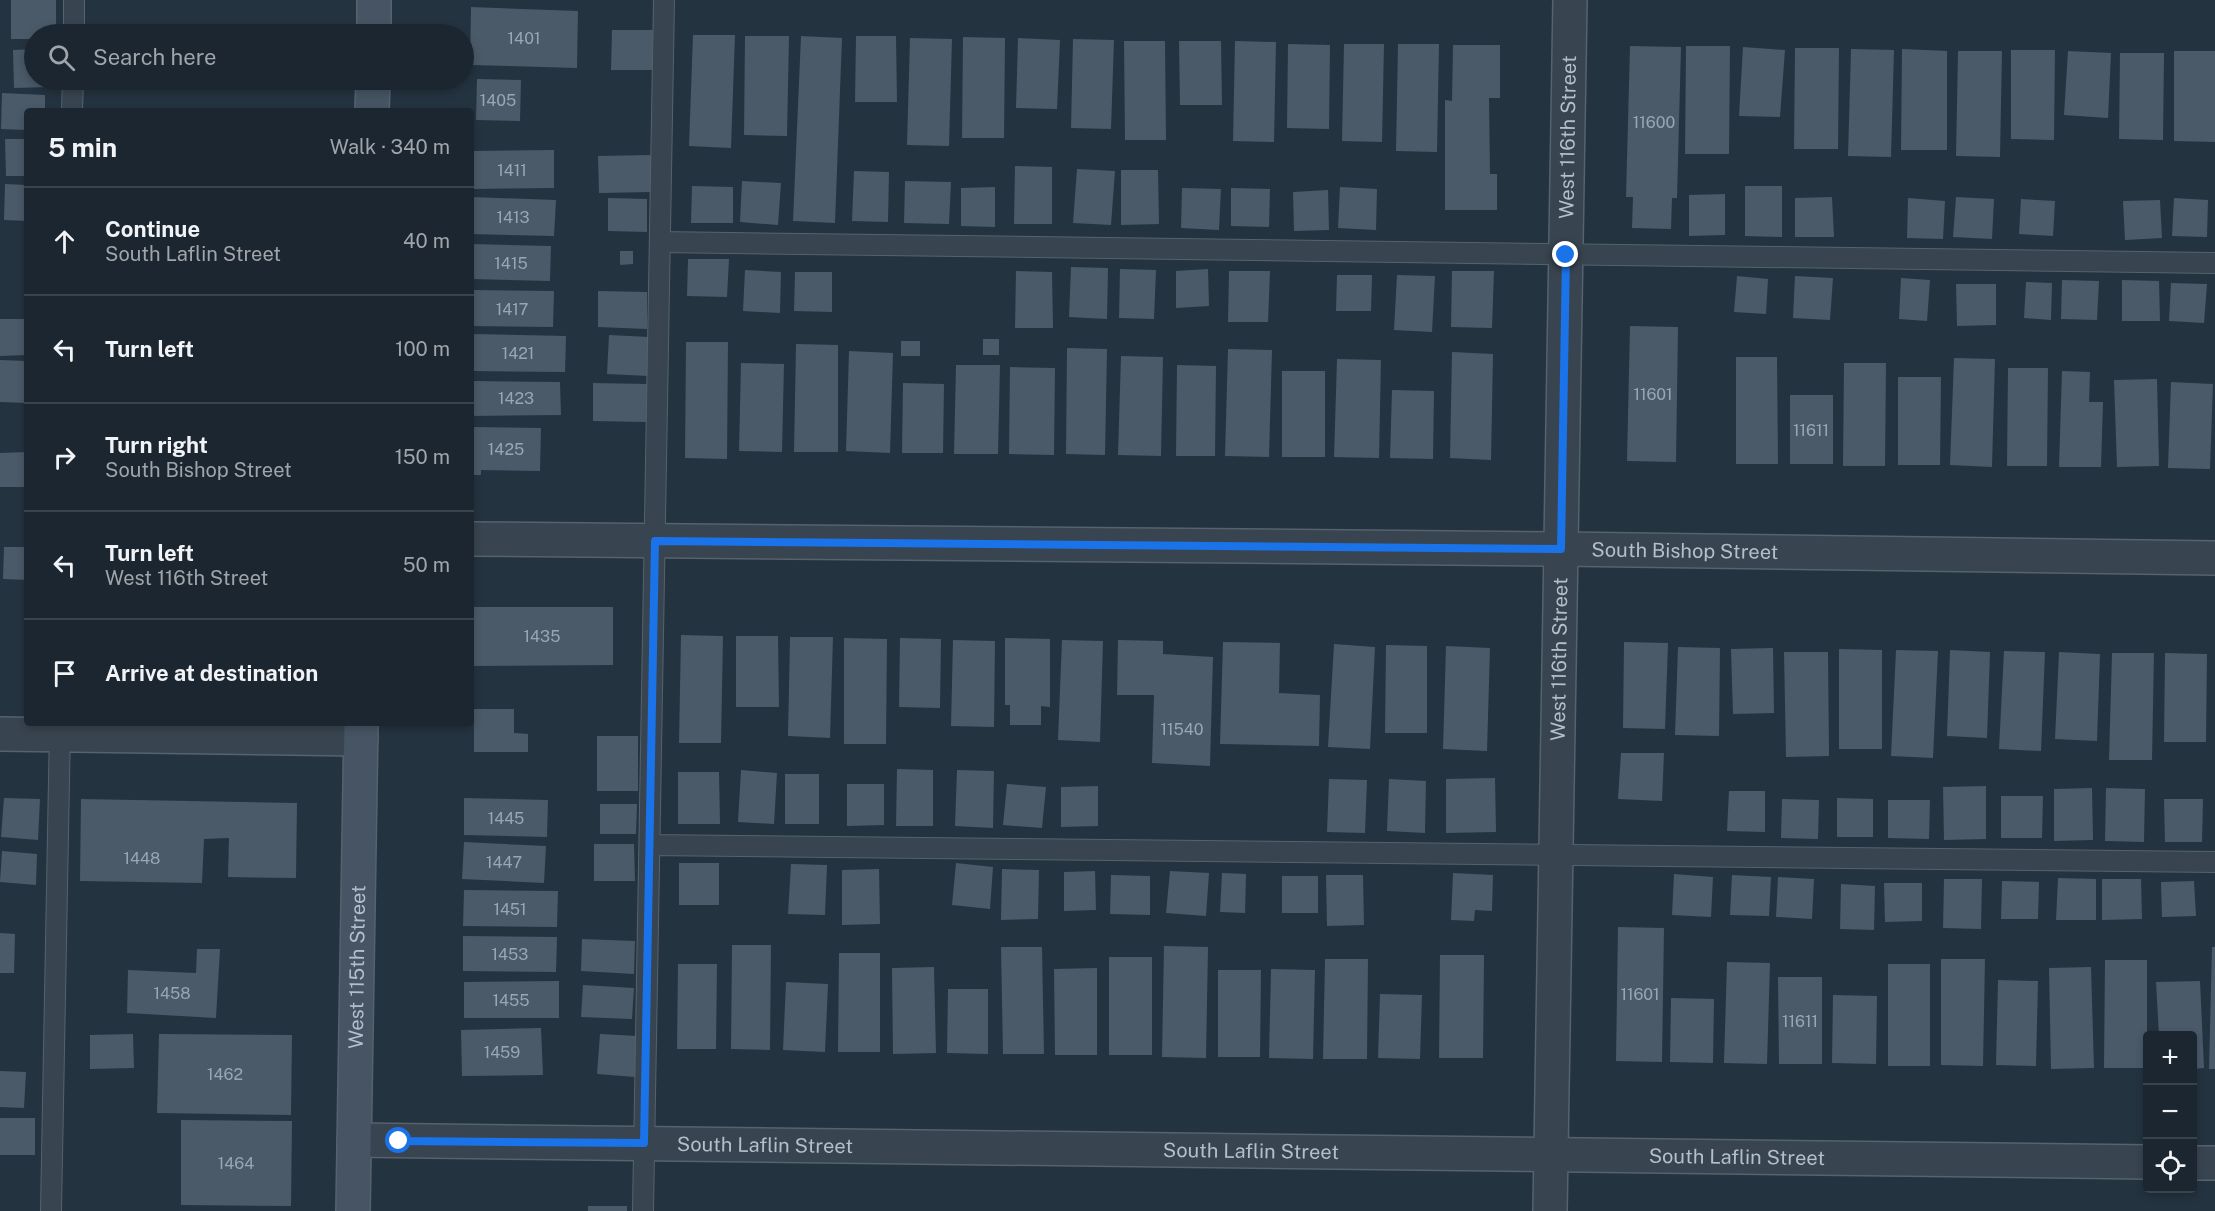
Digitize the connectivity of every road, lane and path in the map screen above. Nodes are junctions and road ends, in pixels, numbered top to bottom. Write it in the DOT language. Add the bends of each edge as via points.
graph roads {
  1 [pos="75,0"];
  2 [pos="374,0"];
  3 [pos="664,0"];
  4 [pos="1570,0"];
  5 [pos="74,24"];
  6 [pos="374,24"];
  7 [pos="73,90"];
  8 [pos="373,90"];
  9 [pos="72,108"];
  10 [pos="372,108"];
  11 [pos="660,242"];
  12 [pos="1566,255"];
  13 [pos="2215,263"];
  14 [pos="474,539"];
  15 [pos="655,541"];
  16 [pos="1561,549"];
  17 [pos="2215,558"];
  18 [pos="60,729"];
  19 [pos="361,731"];
  20 [pos="0,734"];
  21 [pos="650,845"];
  22 [pos="1556,855"];
  23 [pos="2215,862"];
  24 [pos="354,1140"];
  25 [pos="644,1143"];
  26 [pos="1551,1155"];
  27 [pos="2143,1162"];
  28 [pos="2197,1163"];
  29 [pos="2215,1163"];
  30 [pos="51,1211"];
  31 [pos="353,1211"];
  32 [pos="643,1211"];
  33 [pos="1550,1211"];
  1 -- 5 [label="lane"];
  2 -- 6 [label="street"];
  3 -- 11 [label="lane"];
  4 -- 12 [label="street, West 116th Street"];
  7 -- 9 [label="lane"];
  8 -- 10 [label="street"];
  11 -- 12 [label="lane"];
  11 -- 15 [label="lane"];
  12 -- 13 [label="lane"];
  12 -- 16 [label="street, West 116th Street"];
  14 -- 15 [label="street, South Bishop Street"];
  15 -- 16 [label="street, South Bishop Street"];
  15 -- 21 [label="lane"];
  16 -- 17 [label="street, South Bishop Street"];
  16 -- 22 [label="street, West 116th Street"];
  18 -- 19 [label="street"];
  18 -- 20 [label="street"];
  18 -- 30 [label="lane"];
  19 -- 24 [label="street, West 115th Street"];
  21 -- 22 [label="lane"];
  21 -- 25 [label="lane"];
  22 -- 23 [label="lane"];
  22 -- 26 [label="street, West 116th Street"];
  24 -- 25 [label="street, South Laflin Street"];
  24 -- 31 [label="street, West 115th Street"];
  25 -- 26 [label="street, South Laflin Street"];
  25 -- 32 [label="lane"];
  26 -- 27 [label="street, South Laflin Street"];
  26 -- 33 [label="street, West 116th Street"];
  28 -- 29 [label="street"];
}
